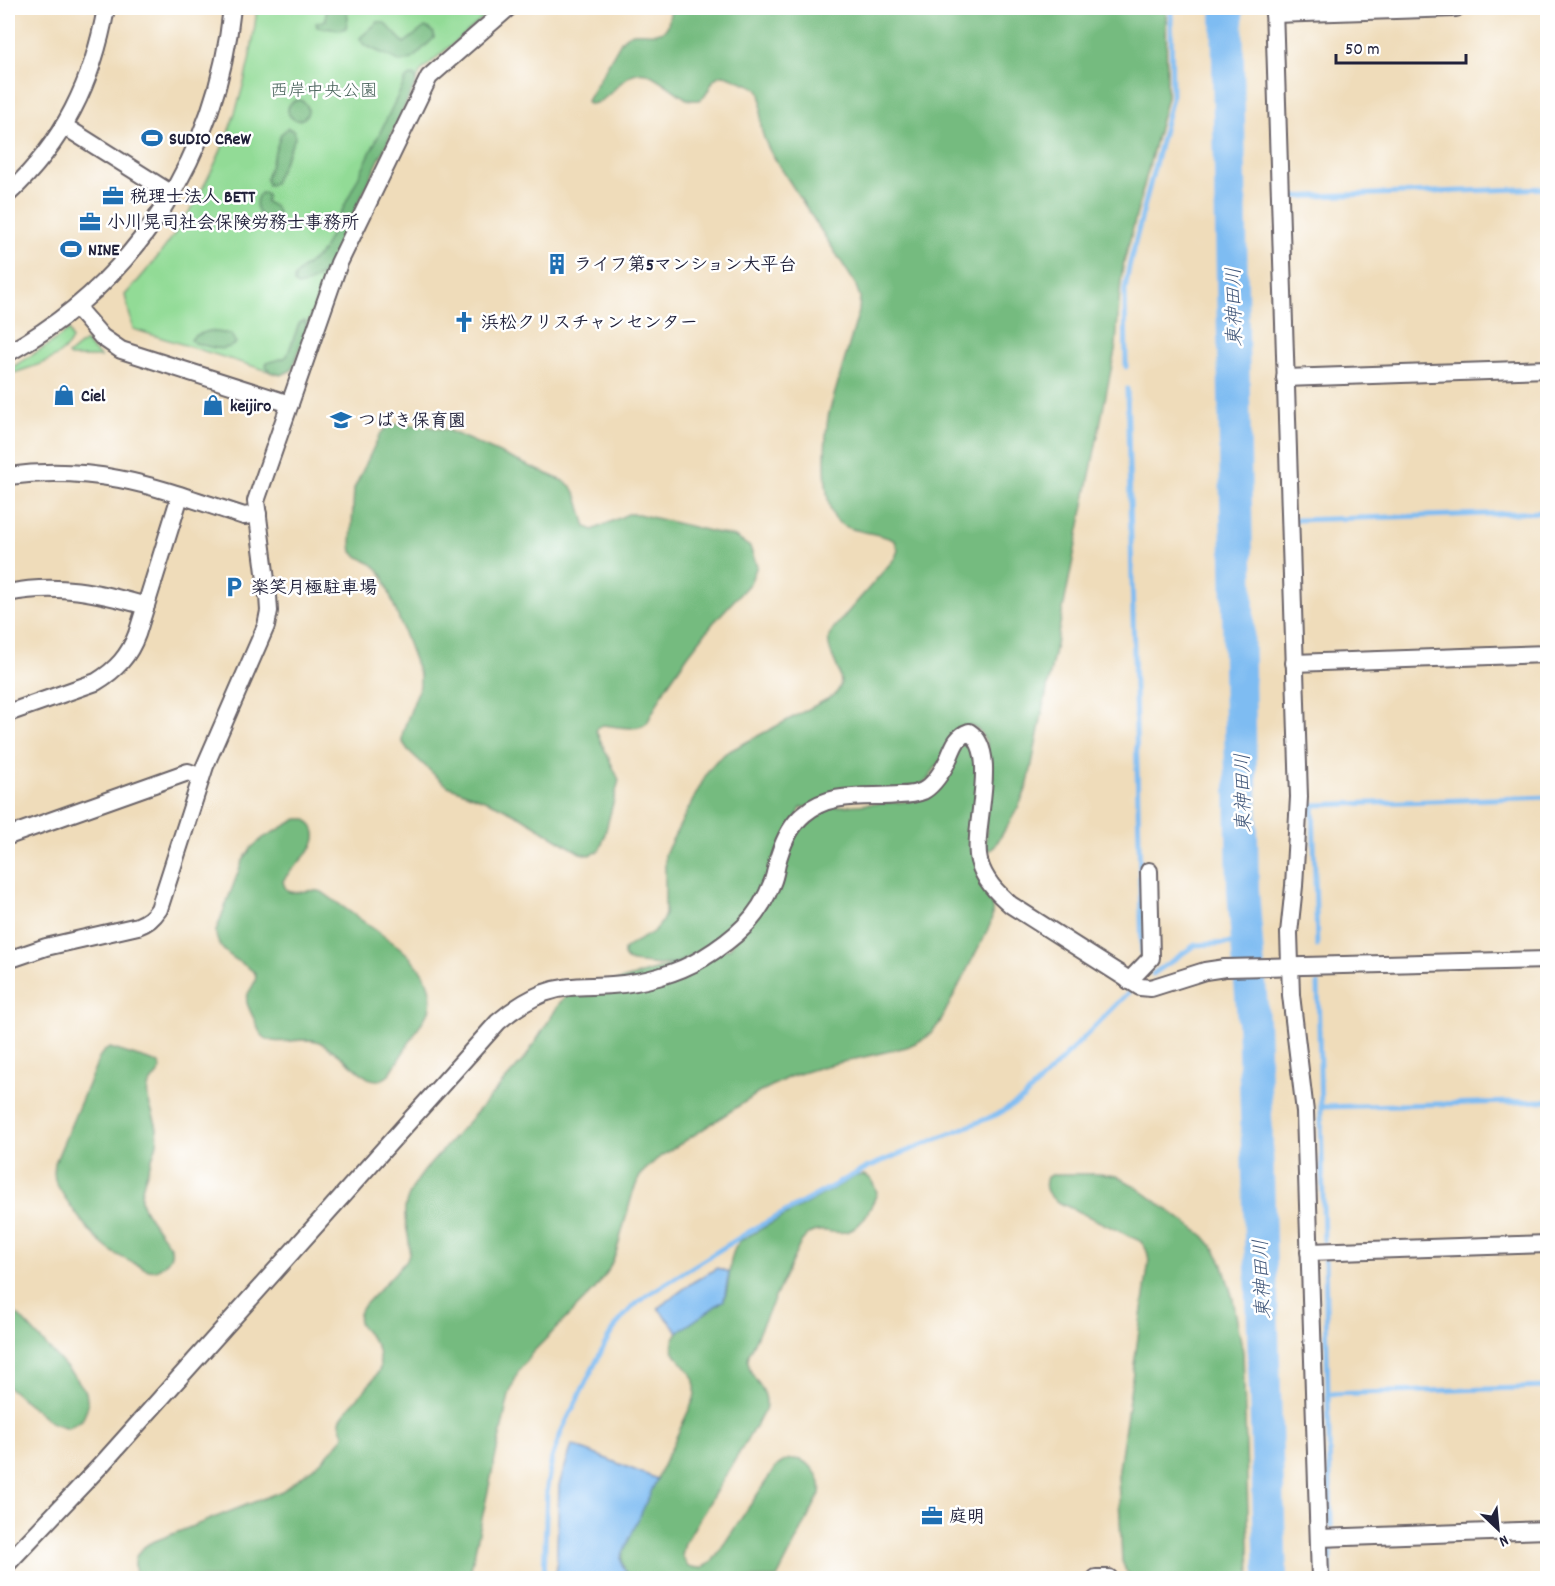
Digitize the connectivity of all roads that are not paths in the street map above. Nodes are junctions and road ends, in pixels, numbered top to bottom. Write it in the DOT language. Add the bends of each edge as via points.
graph roads {
  1 [pos="106,8"];
  2 [pos="232,8"];
  3 [pos="508,8"];
  4 [pos="1456,8"];
  5 [pos="1274,11"];
  6 [pos="64,126"];
  7 [pos="8,194"];
  8 [pos="172,194"];
  9 [pos="76,306"];
  10 [pos="8,353"];
  11 [pos="1548,369"];
  12 [pos="1285,378"];
  13 [pos="290,404"];
  14 [pos="8,476"];
  15 [pos="180,496"];
  16 [pos="258,514"];
  17 [pos="8,593"];
  18 [pos="146,606"];
  19 [pos="1548,654"];
  20 [pos="1294,663"];
  21 [pos="8,713"];
  22 [pos="201,777"];
  23 [pos="8,836"];
  24 [pos="1149,871"];
  25 [pos="8,960"];
  26 [pos="1548,960"];
  27 [pos="1284,966"];
  28 [pos="1129,981"];
  29 [pos="1548,1244"];
  30 [pos="1309,1252"];
  31 [pos="1548,1530"];
  32 [pos="1318,1538"];
  33 [pos="8,1563"];
  34 [pos="1096,1578"];
  35 [pos="1109,1578"];
  36 [pos="1320,1578"];
  1 -- 6 [label="street" via="87,80"];
  2 -- 8 [label="street" via="214,100 196,148"];
  3 -- 13 [label="street" via="429,77 339,263"];
  4 -- 5 [label="street"];
  5 -- 12 [label="street"];
  6 -- 7 [label="street" via="36,165"];
  6 -- 8 [label="street"];
  8 -- 9 [label="street" via="128,255"];
  9 -- 10 [label="street"];
  9 -- 13 [label="street" via="102,337 121,350"];
  11 -- 12 [label="street"];
  12 -- 20 [label="street"];
  13 -- 16 [label="street" via="256,501"];
  14 -- 15 [label="street" via="48,472 97,475"];
  15 -- 16 [label="street" via="244,516"];
  15 -- 18 [label="street"];
  16 -- 22 [label="street" via="268,596 266,626"];
  17 -- 18 [label="street" via="69,589"];
  18 -- 21 [label="street" via="133,646 107,675"];
  19 -- 20 [label="street"];
  20 -- 27 [label="street" via="1299,797"];
  22 -- 23 [label="street" via="188,772"];
  22 -- 25 [label="street" via="154,916 138,926"];
  24 -- 28 [label="street" via="1151,958"];
  26 -- 27 [label="street"];
  27 -- 28 [label="street" via="1205,971 1151,988"];
  27 -- 30 [label="street" via="1305,1112"];
  28 -- 33 [label="street" via="1011,905 986,879 977,844 984,765 981,747 969,732 962,734 946,765 922,791 828,800 805,813 788,832 764,903 726,943 682,968 643,981 581,985 545,993 498,1022 102,1464"];
  29 -- 30 [label="street"];
  30 -- 32 [label="street"];
  31 -- 32 [label="street"];
  32 -- 36 [label="street"];
  34 -- 35 [label="street"];
}
